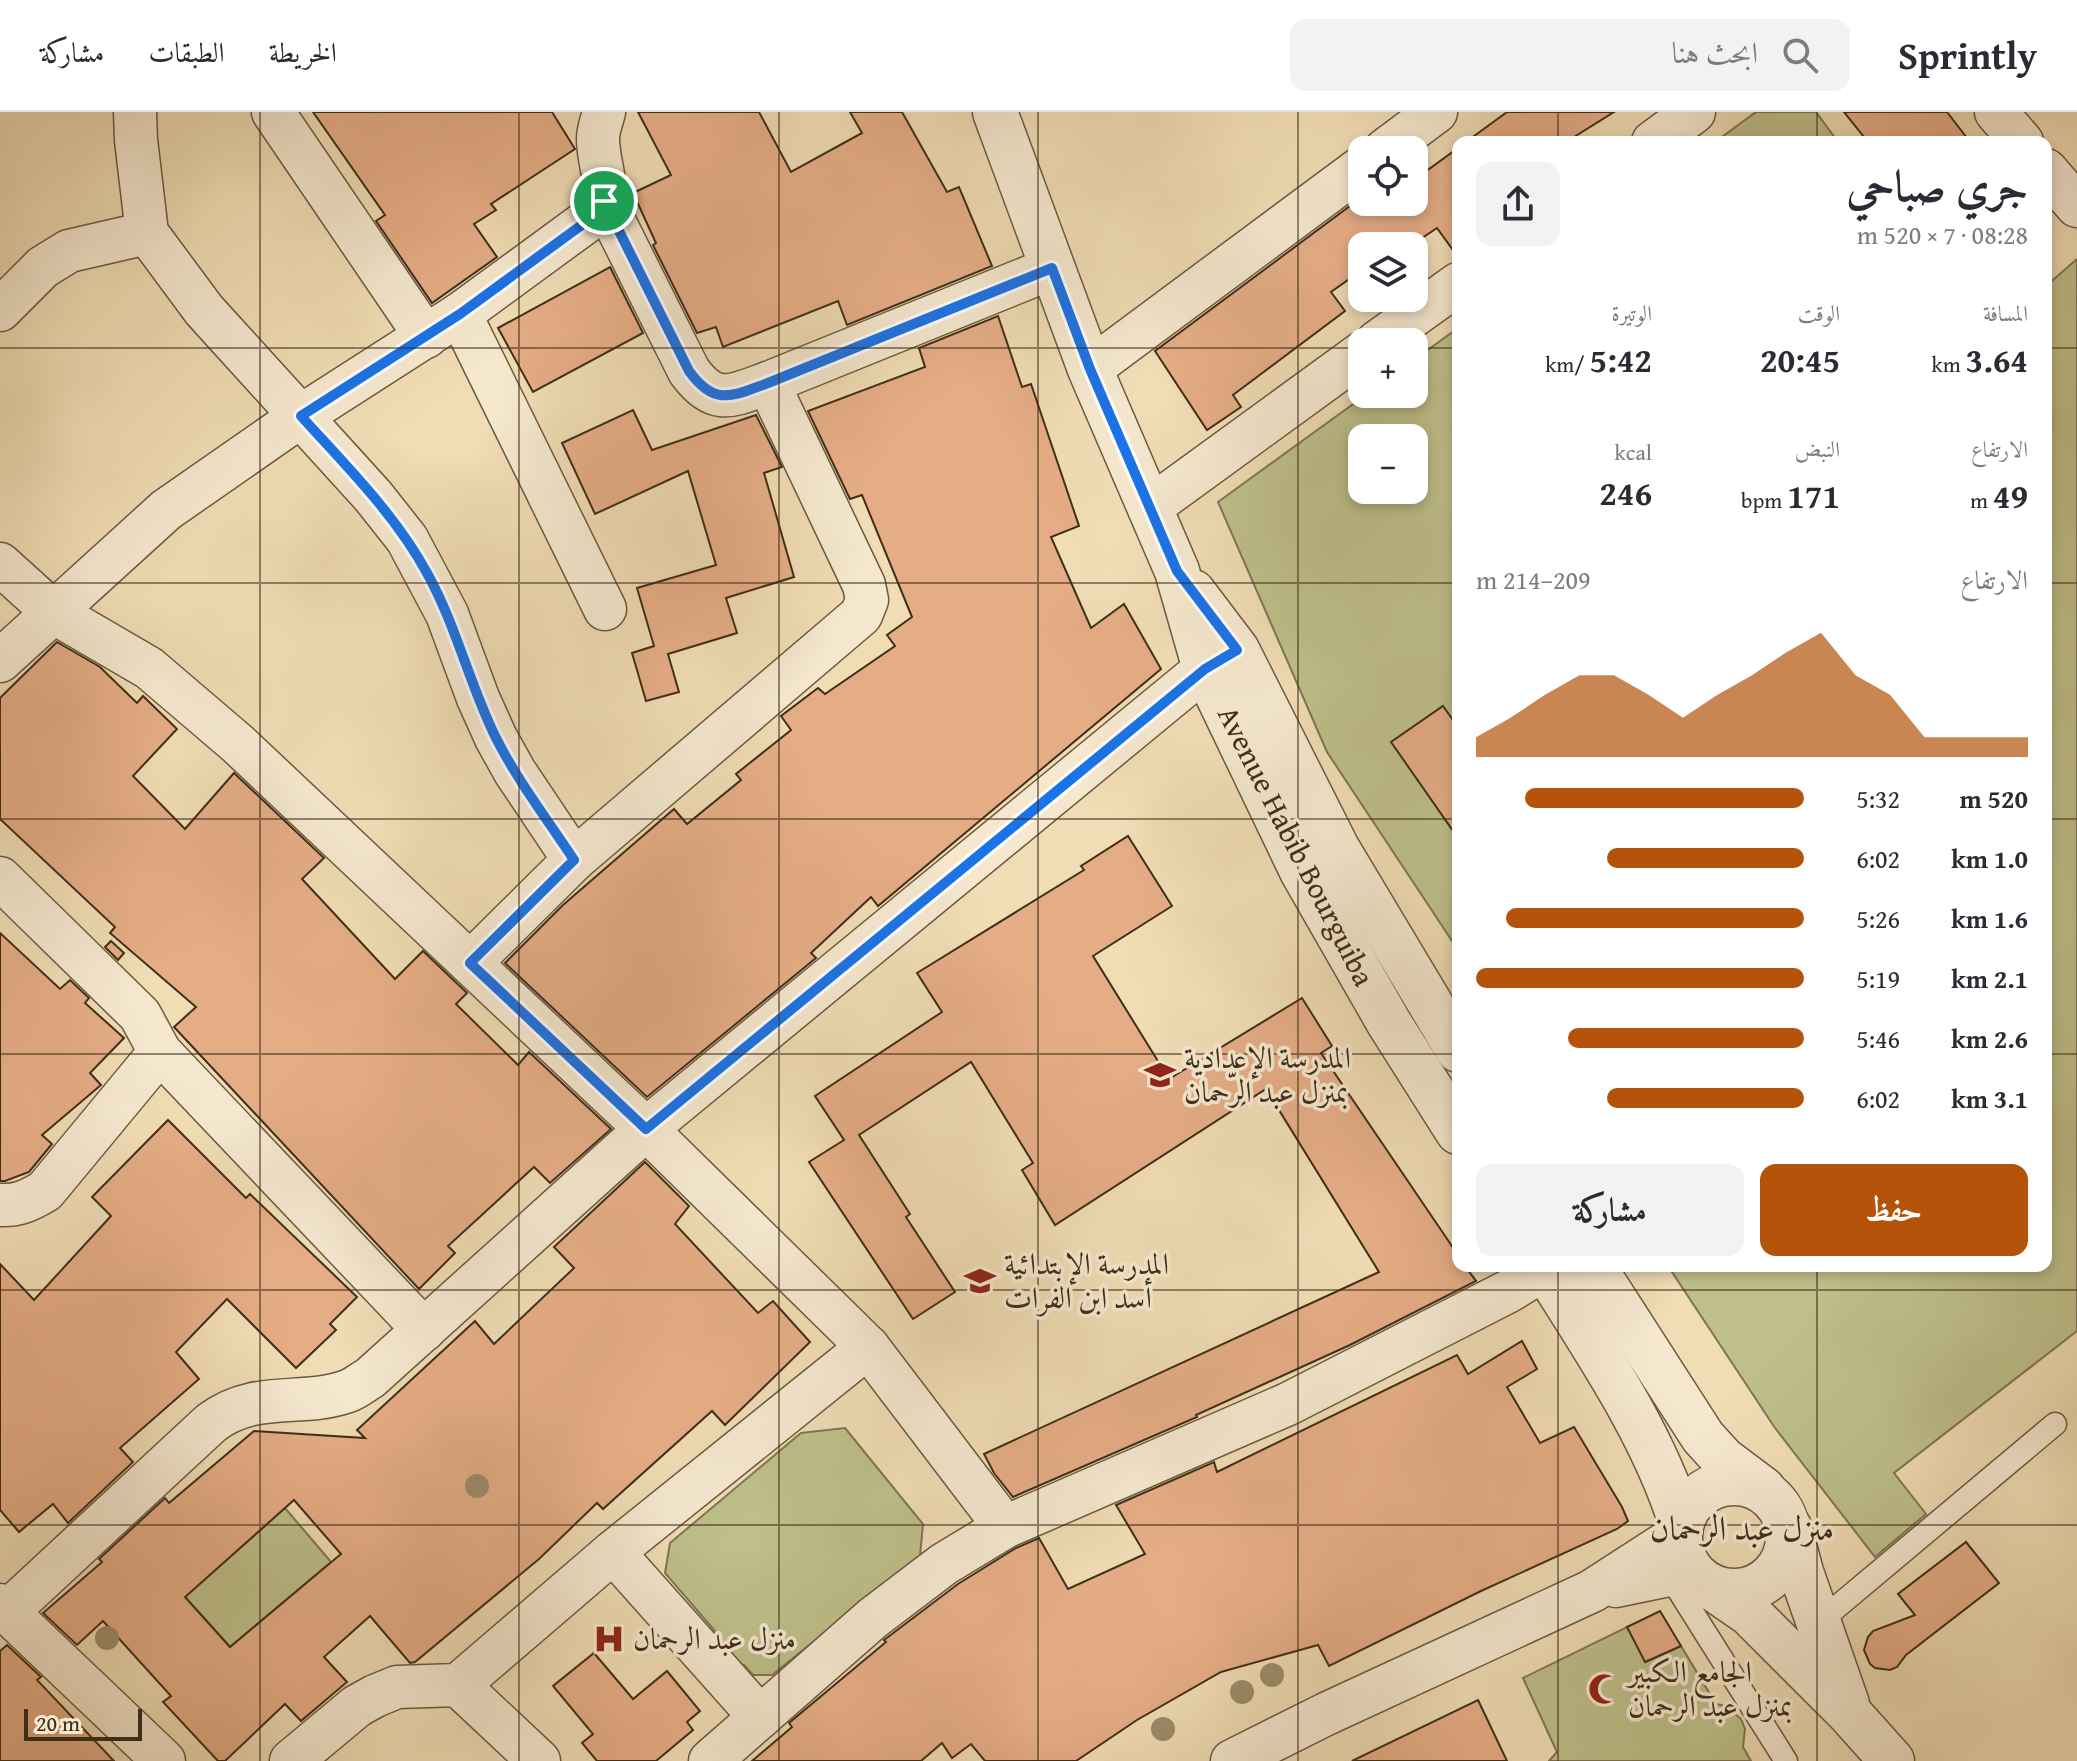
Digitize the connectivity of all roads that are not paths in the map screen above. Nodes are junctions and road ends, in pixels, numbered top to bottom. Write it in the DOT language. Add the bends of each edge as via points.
graph roads {
  1 [pos="135,112"];
  2 [pos="273,112"];
  3 [pos="604,112"];
  4 [pos="995,112"];
  5 [pos="1436,112"];
  6 [pos="1694,112"];
  7 [pos="1996,112"];
  8 [pos="1404,136"];
  9 [pos="1661,136"];
  10 [pos="2017,136"];
  11 [pos="1348,177"];
  12 [pos="2052,177"];
  13 [pos="604,201"];
  14 [pos="2077,206"];
  15 [pos="147,233"];
  16 [pos="1052,268"];
  17 [pos="1452,288"];
  18 [pos="0,310"];
  19 [pos="460,314"];
  20 [pos="1397,328"];
  21 [pos="426,337"];
  22 [pos="1348,363"];
  23 [pos="1090,369"];
  24 [pos="768,383"];
  25 [pos="301,416"];
  26 [pos="1149,508"];
  27 [pos="0,564"];
  28 [pos="605,609"];
  29 [pos="53,612"];
  30 [pos="1221,659"];
  31 [pos="0,661"];
  32 [pos="574,860"];
  33 [pos="0,878"];
  34 [pos="470,963"];
  35 [pos="1452,1040"];
  36 [pos="160,1052"];
  37 [pos="1452,1123"];
  38 [pos="646,1129"];
  39 [pos="0,1205"];
  40 [pos="1538,1272"];
  41 [pos="1548,1272"];
  42 [pos="1597,1272"];
  43 [pos="424,1330"];
  44 [pos="868,1347"];
  45 [pos="2055,1424"];
  46 [pos="1776,1507"];
  47 [pos="1005,1527"];
  48 [pos="613,1552"];
  49 [pos="1687,1559"];
  50 [pos="3,1609"];
  51 [pos="1819,1622"];
  52 [pos="458,1685"];
  53 [pos="1850,1714"];
  54 [pos="760,1717"];
  55 [pos="164,1761"];
  56 [pos="291,1761"];
  57 [pos="539,1761"];
  58 [pos="710,1761"];
  59 [pos="1232,1761"];
  60 [pos="1786,1761"];
  61 [pos="1892,1761"];
  1 -- 15 [label="street"];
  2 -- 21 [label="street"];
  3 -- 13 [label="street" via="598,137"];
  4 -- 16 [label="street, Avenue Habib Bourguiba"];
  5 -- 8 [label="street"];
  6 -- 9 [label="street"];
  7 -- 10 [label="street"];
  11 -- 23 [label="street"];
  12 -- 14 [label="street"];
  13 -- 19 [label="street" via="594,216"];
  13 -- 24 [label="street" via="701,387 731,396"];
  15 -- 18 [label="street" via="69,251 43,267"];
  15 -- 25 [label="street" via="204,310"];
  16 -- 23 [label="street, Avenue Habib Bourguiba"];
  16 -- 24 [label="street"];
  17 -- 20 [label="street"];
  19 -- 21 [label="street"];
  19 -- 28 [label="street"];
  21 -- 25 [label="street"];
  22 -- 26 [label="street"];
  23 -- 26 [label="street, Avenue Habib Bourguiba"];
  24 -- 32 [label="street" via="864,585 867,600 861,615"];
  25 -- 29 [label="street" via="166,510"];
  25 -- 32 [label="street" via="407,539 447,614 496,738"];
  26 -- 30 [label="street, Avenue Habib Bourguiba"];
  27 -- 29 [label="street"];
  29 -- 31 [label="street"];
  29 -- 34 [label="street" via="149,668 238,744"];
  30 -- 35 [label="street, Avenue Habib Bourguiba"];
  30 -- 37 [label="street, Avenue Habib Bourguiba" via="1302,871"];
  30 -- 38 [label="street"];
  32 -- 34 [label="street"];
  33 -- 36 [label="street" via="140,1015"];
  34 -- 38 [label="street"];
  36 -- 39 [label="street" via="45,1191 29,1201"];
  36 -- 43 [label="street"];
  38 -- 43 [label="street"];
  38 -- 44 [label="street"];
  40 -- 47 [label="street" via="1288,1404"];
  41 -- 49 [label="street" via="1669,1484"];
  42 -- 46 [label="street" via="1703,1437"];
  43 -- 50 [label="street" via="350,1391 229,1410"];
  44 -- 47 [label="street"];
  44 -- 48 [label="street"];
  45 -- 51 [label="lane"];
  46 -- 49 [label="street" via="1741,1483 1715,1485 1688,1507"];
  46 -- 49 [label="street" via="1789,1541 1775,1574 1760,1585 1725,1591"];
  46 -- 51 [label="street"];
  47 -- 54 [label="street" via="944,1564 873,1618"];
  48 -- 52 [label="street"];
  48 -- 54 [label="street"];
  49 -- 53 [label="street"];
  49 -- 59 [label="street" via="1592,1591"];
  49 -- 60 [label="lane"];
  50 -- 55 [label="street"];
  51 -- 53 [label="street"];
  52 -- 56 [label="street" via="397,1687 375,1696"];
  52 -- 57 [label="street"];
  53 -- 61 [label="street"];
  54 -- 58 [label="street"];
}
